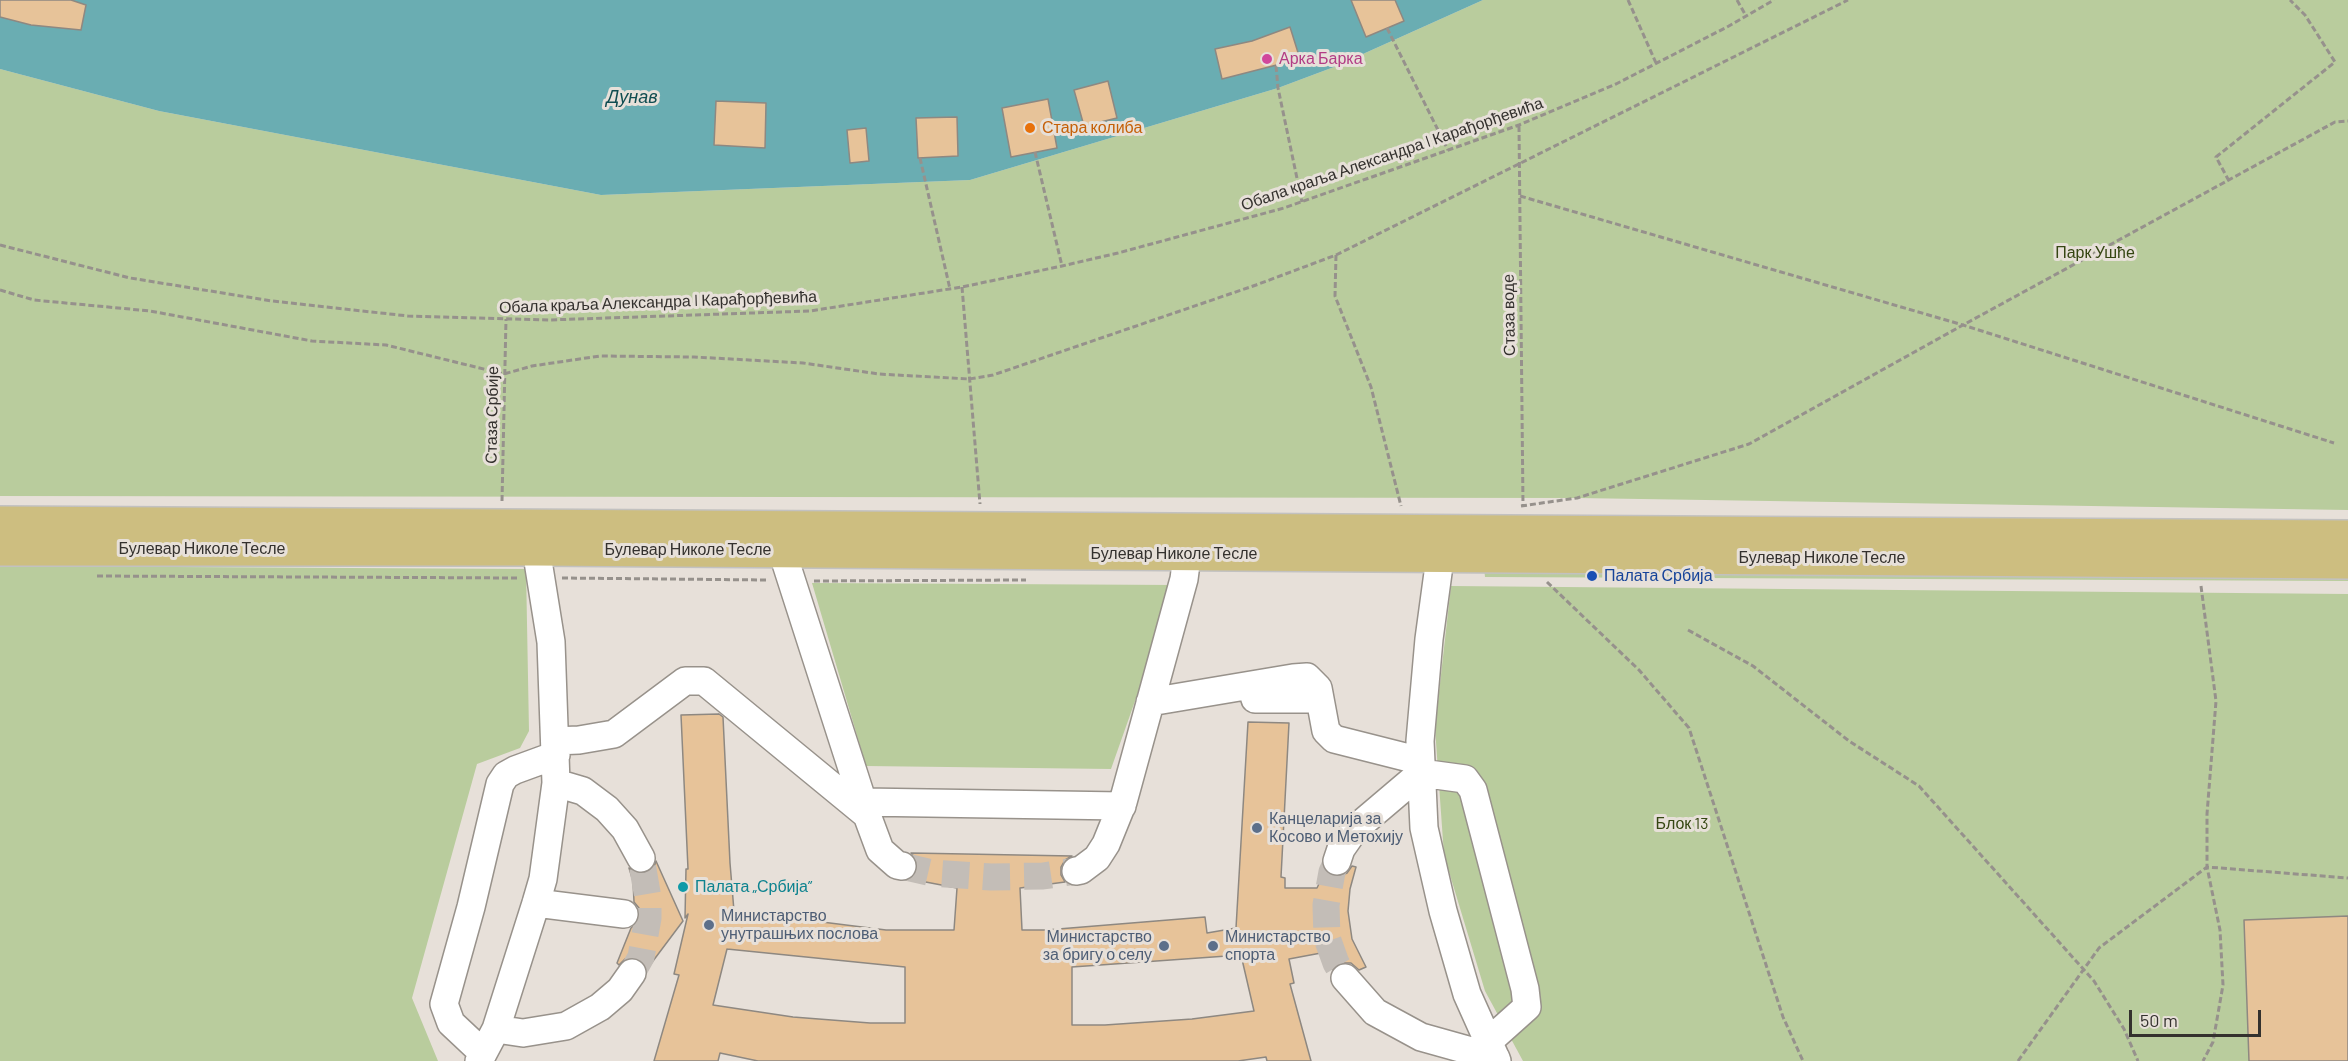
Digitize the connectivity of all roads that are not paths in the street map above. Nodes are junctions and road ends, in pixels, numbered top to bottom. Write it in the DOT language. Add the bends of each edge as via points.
graph roads {
  1 [pos="0,523"];
  2 [pos="231,537"];
  3 [pos="2348,537"];
  4 [pos="1189,542"];
  5 [pos="1442,543"];
  6 [pos="0,549"];
  7 [pos="536,551"];
  8 [pos="785,553"];
  9 [pos="2348,562"];
  10 [pos="1150,702"];
  11 [pos="556,748"];
  12 [pos="1421,767"];
  13 [pos="556,783"];
  14 [pos="1122,806"];
  15 [pos="865,808"];
  16 [pos="640,858"];
  17 [pos="1336,861"];
  18 [pos="902,866"];
  19 [pos="1076,871"];
  20 [pos="536,903"];
  21 [pos="624,914"];
  22 [pos="632,973"];
  23 [pos="1346,978"];
  24 [pos="496,1029"];
  25 [pos="1494,1053"];
  26 [pos="481,1057"];
  1 -- 2 [label="main road, Булевар Николе Тесле"];
  2 -- 6 [label="main road, Булевар Николе Тесле"];
  2 -- 7 [label="main road, Булевар Николе Тесле"];
  3 -- 5 [label="main road, Булевар Николе Тесле"];
  4 -- 5 [label="main road, Булевар Николе Тесле"];
  4 -- 8 [label="main road, Булевар Николе Тесле"];
  4 -- 10 [label="lane" via="1184,579"];
  5 -- 9 [label="main road, Булевар Николе Тесле"];
  5 -- 12 [label="lane" via="1429,639"];
  7 -- 8 [label="main road, Булевар Николе Тесле"];
  7 -- 11 [label="lane" via="551,642"];
  8 -- 15 [label="lane"];
  10 -- 12 [label="lane" via="1253,685 1255,699 1320,699 1326,731 1334,739"];
  10 -- 14 [label="lane"];
  11 -- 13 [label="lane"];
  11 -- 15 [label="lane" via="614,734 686,681 704,681"];
  11 -- 26 [label="lane" via="506,775 500,784 444,1004 451,1023"];
  12 -- 17 [label="lane" via="1355,829"];
  12 -- 25 [label="lane" via="1424,828 1443,911 1467,994"];
  12 -- 25 [label="lane" via="1465,779 1473,790 1525,989 1527,1007"];
  13 -- 16 [label="lane" via="583,791 607,809 625,829"];
  13 -- 20 [label="lane"];
  14 -- 15 [label="lane"];
  14 -- 19 [label="lane" via="1097,858"];
  15 -- 18 [label="lane" via="880,850"];
  20 -- 21 [label="lane"];
  20 -- 24 [label="lane"];
  22 -- 24 [label="lane" via="600,1007 566,1026 523,1033"];
  23 -- 25 [label="lane" via="1375,1012 1420,1037"];
  24 -- 26 [label="lane"];
}
